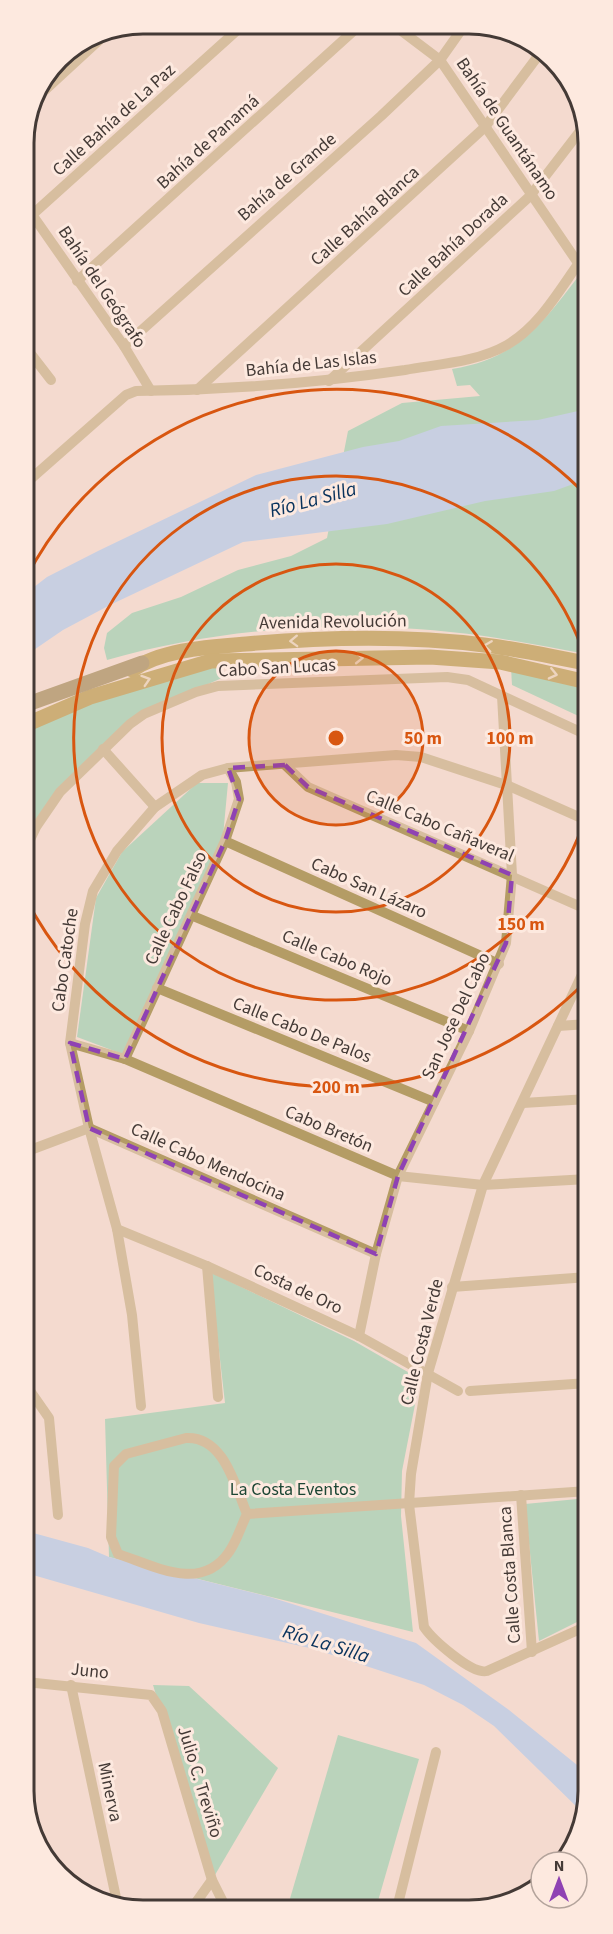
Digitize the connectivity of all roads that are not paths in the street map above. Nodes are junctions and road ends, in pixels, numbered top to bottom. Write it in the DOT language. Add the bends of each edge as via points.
graph roads {
  1 [pos="351,34"];
  2 [pos="406,34"];
  3 [pos="458,34"];
  4 [pos="232,35"];
  5 [pos="90,49"];
  6 [pos="537,58"];
  7 [pos="440,60"];
  8 [pos="54,82"];
  9 [pos="485,127"];
  10 [pos="578,134"];
  11 [pos="530,196"];
  12 [pos="35,212"];
  13 [pos="35,217"];
  14 [pos="578,263"];
  15 [pos="77,281"];
  16 [pos="124,346"];
  17 [pos="35,359"];
  18 [pos="51,380"];
  19 [pos="329,381"];
  20 [pos="197,390"];
  21 [pos="151,391"];
  22 [pos="35,475"];
  23 [pos="578,661"];
  24 [pos="142,663"];
  25 [pos="578,680"];
  26 [pos="502,696"];
  27 [pos="90,697"];
  28 [pos="35,701"];
  29 [pos="35,721"];
  30 [pos="578,730"];
  31 [pos="103,749"];
  32 [pos="285,765"];
  33 [pos="228,768"];
  34 [pos="509,786"];
  35 [pos="154,807"];
  36 [pos="578,817"];
  37 [pos="35,830"];
  38 [pos="225,841"];
  39 [pos="512,875"];
  40 [pos="578,905"];
  41 [pos="193,916"];
  42 [pos="499,964"];
  43 [pos="578,983"];
  44 [pos="157,988"];
  45 [pos="578,1024"];
  46 [pos="558,1026"];
  47 [pos="469,1031"];
  48 [pos="70,1043"];
  49 [pos="125,1059"];
  50 [pos="578,1099"];
  51 [pos="434,1102"];
  52 [pos="523,1103"];
  53 [pos="89,1128"];
  54 [pos="34,1149"];
  55 [pos="398,1176"];
  56 [pos="578,1180"];
  57 [pos="483,1185"];
  58 [pos="117,1229"];
  59 [pos="376,1254"];
  60 [pos="207,1266"];
  61 [pos="578,1278"];
  62 [pos="452,1287"];
  63 [pos="359,1336"];
  64 [pos="428,1373"];
  65 [pos="578,1384"];
  66 [pos="34,1397"];
  67 [pos="218,1397"];
  68 [pos="141,1406"];
  69 [pos="578,1492"];
  70 [pos="521,1495"];
  71 [pos="409,1504"];
  72 [pos="247,1514"];
  73 [pos="58,1515"];
  74 [pos="578,1630"];
  75 [pos="532,1652"];
  76 [pos="34,1683"];
  77 [pos="71,1685"];
  78 [pos="151,1695"];
  79 [pos="436,1752"];
  80 [pos="212,1880"];
  81 [pos="116,1896"];
  82 [pos="198,1900"];
  83 [pos="220,1900"];
  84 [pos="399,1900"];
  1 -- 15 [label="street, Bahía de Panamá"];
  2 -- 7 [label="street, Bahía de Guantánamo"];
  3 -- 7 [label="street, Bahía de Grande"];
  4 -- 12 [label="street, Calle Bahía de La Paz"];
  5 -- 8 [label="street"];
  6 -- 9 [label="street, Calle Bahía Blanca"];
  7 -- 9 [label="street, Bahía de Guantánamo"];
  7 -- 16 [label="street, Bahía de Grande"];
  9 -- 11 [label="street, Bahía de Guantánamo"];
  9 -- 20 [label="street, Calle Bahía Blanca"];
  10 -- 11 [label="street, Calle Bahía Dorada"];
  11 -- 14 [label="street, Bahía de Guantánamo"];
  11 -- 19 [label="street, Calle Bahía Dorada"];
  13 -- 15 [label="street, Bahía del Geógrafo"];
  14 -- 19 [label="street, Bahía de Las Islas" via="533,326 507,345 479,357"];
  15 -- 16 [label="street, Bahía del Geógrafo"];
  16 -- 21 [label="street, Bahía del Geógrafo"];
  17 -- 18 [label="street"];
  19 -- 20 [label="street, Bahía de Las Islas"];
  20 -- 21 [label="street, Bahía de Las Islas"];
  21 -- 22 [label="street, Bahía de Las Islas" via="126,395"];
  23 -- 24 [label="main road, Avenida Revolución, one-way" via="483,645 422,639 354,639 207,647"];
  24 -- 27 [label="main road, Avenida Revolución"];
  24 -- 28 [label="main road"];
  27 -- 25 [label="main road, Avenida Revolución, one-way" via="211,661 256,659 430,657 501,662"];
  26 -- 30 [label="street, Cabo San Lucas"];
  26 -- 31 [label="street, Cabo San Lucas" via="468,680 447,677 218,686 144,714"];
  26 -- 34 [label="street, San Jose Del Cabo"];
  27 -- 29 [label="main road, Avenida Revolución"];
  31 -- 35 [label="street"];
  31 -- 37 [label="street, Cabo San Lucas" via="60,792"];
  32 -- 33 [label="street, Cabo Catoche"];
  32 -- 34 [label="street, Cabo Catoche" via="396,755 422,757"];
  32 -- 39 [label="street, Calle Cabo Cañaveral" via="308,787"];
  33 -- 35 [label="street, Cabo Catoche" via="202,775"];
  33 -- 38 [label="street, Calle Cabo Falso" via="239,799"];
  34 -- 36 [label="street, Cabo Catoche"];
  34 -- 39 [label="street, San Jose Del Cabo"];
  35 -- 48 [label="street, Cabo Catoche" via="117,851 93,891"];
  38 -- 41 [label="street, Calle Cabo Falso"];
  38 -- 42 [label="street, Cabo San Lázaro"];
  39 -- 40 [label="street, Calle Cabo Cañaveral"];
  39 -- 42 [label="street, San Jose Del Cabo" via="506,943"];
  41 -- 44 [label="street, Calle Cabo Falso"];
  41 -- 47 [label="street, Calle Cabo Rojo"];
  42 -- 47 [label="street, San Jose Del Cabo"];
  43 -- 46 [label="street, Calle Costa Verde"];
  44 -- 49 [label="street, Calle Cabo Falso"];
  44 -- 51 [label="street, Calle Cabo De Palos"];
  45 -- 46 [label="street"];
  46 -- 52 [label="street, Calle Costa Verde"];
  47 -- 51 [label="street, San Jose Del Cabo"];
  48 -- 49 [label="street, Cabo Bretón"];
  48 -- 53 [label="street, Cabo Catoche"];
  49 -- 55 [label="street, Cabo Bretón"];
  50 -- 52 [label="street"];
  51 -- 55 [label="street, San Jose Del Cabo"];
  52 -- 57 [label="street, Calle Costa Verde"];
  53 -- 54 [label="street"];
  53 -- 58 [label="street, Cabo Catoche"];
  53 -- 59 [label="street, Calle Cabo Mendocina"];
  55 -- 57 [label="street, Cabo Bretón"];
  55 -- 59 [label="street, San Jose Del Cabo"];
  56 -- 57 [label="street, Cabo Bretón"];
  57 -- 62 [label="street, Calle Costa Verde"];
  58 -- 60 [label="street, Costa de Oro"];
  58 -- 68 [label="street, Cabo Catoche" via="132,1315"];
  59 -- 63 [label="street, San Jose Del Cabo"];
  60 -- 63 [label="street, Costa de Oro"];
  60 -- 67 [label="street"];
  61 -- 62 [label="street"];
  62 -- 64 [label="street, Calle Costa Verde"];
  63 -- 64 [label="street, Costa de Oro"];
  64 -- 65 [label="street, Costa de Oro" via="464,1391"];
  64 -- 71 [label="street, Calle Costa Verde"];
  66 -- 73 [label="street" via="49,1418"];
  69 -- 70 [label="street"];
  70 -- 71 [label="street"];
  70 -- 75 [label="street, Calle Costa Blanca"];
  71 -- 72 [label="street"];
  71 -- 75 [label="street, Calle Costa Verde" via="428,1634 481,1673"];
  72 -- 72 [label="street" via="218,1451 200,1438 186,1438 126,1455 112,1472 111,1537 115,1550 187,1576 208,1571 221,1561"];
  74 -- 75 [label="street"];
  76 -- 77 [label="street, Juno"];
  77 -- 78 [label="street, Juno"];
  77 -- 81 [label="street, Minerva"];
  78 -- 80 [label="street, Julio C. Treviño" via="162,1711"];
  79 -- 84 [label="street"];
  80 -- 82 [label="street"];
  80 -- 83 [label="street, Julio C. Treviño"];
}
